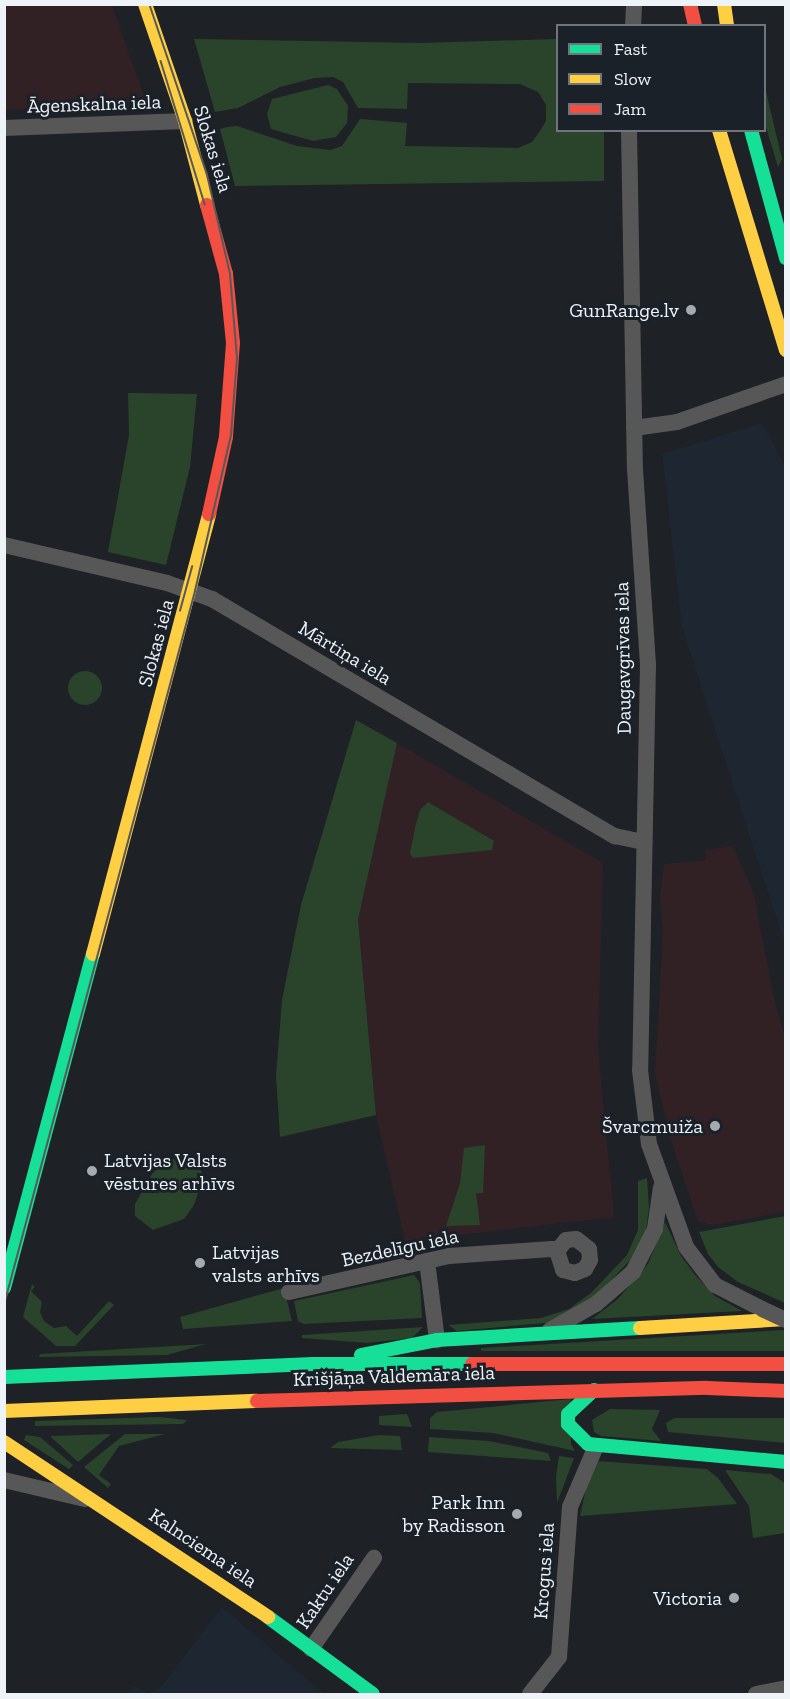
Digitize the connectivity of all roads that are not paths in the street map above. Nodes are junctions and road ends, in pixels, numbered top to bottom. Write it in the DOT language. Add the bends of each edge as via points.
graph roads {
  1 [pos="145,4"];
  2 [pos="724,4"];
  3 [pos="689,6"];
  4 [pos="694,24"];
  5 [pos="727,24"];
  6 [pos="185,121"];
  7 [pos="4,129"];
  8 [pos="629,132"];
  9 [pos="720,132"];
  10 [pos="752,132"];
  11 [pos="786,258"];
  12 [pos="786,350"];
  13 [pos="786,384"];
  14 [pos="634,428"];
  15 [pos="4,546"];
  16 [pos="190,589"];
  17 [pos="644,842"];
  18 [pos="661,1183"];
  19 [pos="556,1251"];
  20 [pos="427,1261"];
  21 [pos="4,1288"];
  22 [pos="289,1293"];
  23 [pos="786,1319"];
  24 [pos="545,1333"];
  25 [pos="437,1340"];
  26 [pos="313,1364"];
  27 [pos="786,1364"];
  28 [pos="4,1377"];
  29 [pos="594,1390"];
  30 [pos="786,1391"];
  31 [pos="4,1411"];
  32 [pos="4,1442"];
  33 [pos="596,1446"];
  34 [pos="786,1462"];
  35 [pos="4,1480"];
  36 [pos="92,1500"];
  37 [pos="374,1558"];
  38 [pos="311,1649"];
  39 [pos="786,1688"];
  40 [pos="373,1695"];
  41 [pos="530,1695"];
  42 [pos="756,1695"];
  1 -- 6 [label="main road, Slokas iela"];
  2 -- 5 [label="main road"];
  3 -- 4 [label="main road"];
  6 -- 7 [label="street, Āgenskalna iela"];
  6 -- 16 [label="main road, Slokas iela" via="217,231 233,343 223,460"];
  8 -- 14 [label="street, Daugavgrīvas iela"];
  9 -- 12 [label="main road"];
  10 -- 11 [label="main road"];
  13 -- 14 [label="street" via="677,422"];
  14 -- 17 [label="street, Daugavgrīvas iela" via="648,664"];
  15 -- 16 [label="street, Mārtiņa iela"];
  16 -- 17 [label="street, Mārtiņa iela" via="615,836"];
  16 -- 21 [label="main road, Slokas iela"];
  17 -- 18 [label="street, Daugavgrīvas iela" via="640,1070 649,1144"];
  18 -- 23 [label="street, Daugavgrīvas iela, bridge" via="699,1268 715,1285"];
  18 -- 24 [label="street, Daugavgrīvas iela" via="655,1229 633,1272 596,1304"];
  19 -- 20 [label="street, Bezdelīgu iela" via="448,1256"];
  20 -- 22 [label="street, Bezdelīgu iela"];
  20 -- 25 [label="street"];
  23 -- 24 [label="main road"];
  24 -- 25 [label="main road"];
  25 -- 26 [label="main road"];
  26 -- 27 [label="main road, Krišjāņa Valdemāra iela"];
  26 -- 28 [label="main road, Krišjāņa Valdemāra iela"];
  29 -- 30 [label="main road, Krišjāņa Valdemāra iela"];
  29 -- 31 [label="main road, Krišjāņa Valdemāra iela"];
  29 -- 33 [label="main road" via="568,1414 568,1424 577,1435"];
  32 -- 36 [label="main road, Kalnciema iela"];
  33 -- 34 [label="main road"];
  33 -- 41 [label="street, Krogus iela" via="570,1507 559,1657"];
  35 -- 36 [label="street"];
  36 -- 38 [label="main road, Kalnciema iela" via="164,1544"];
  37 -- 38 [label="street, Kaktu iela"];
  38 -- 40 [label="main road, Kalnciema iela"];
  39 -- 42 [label="street"];
}
